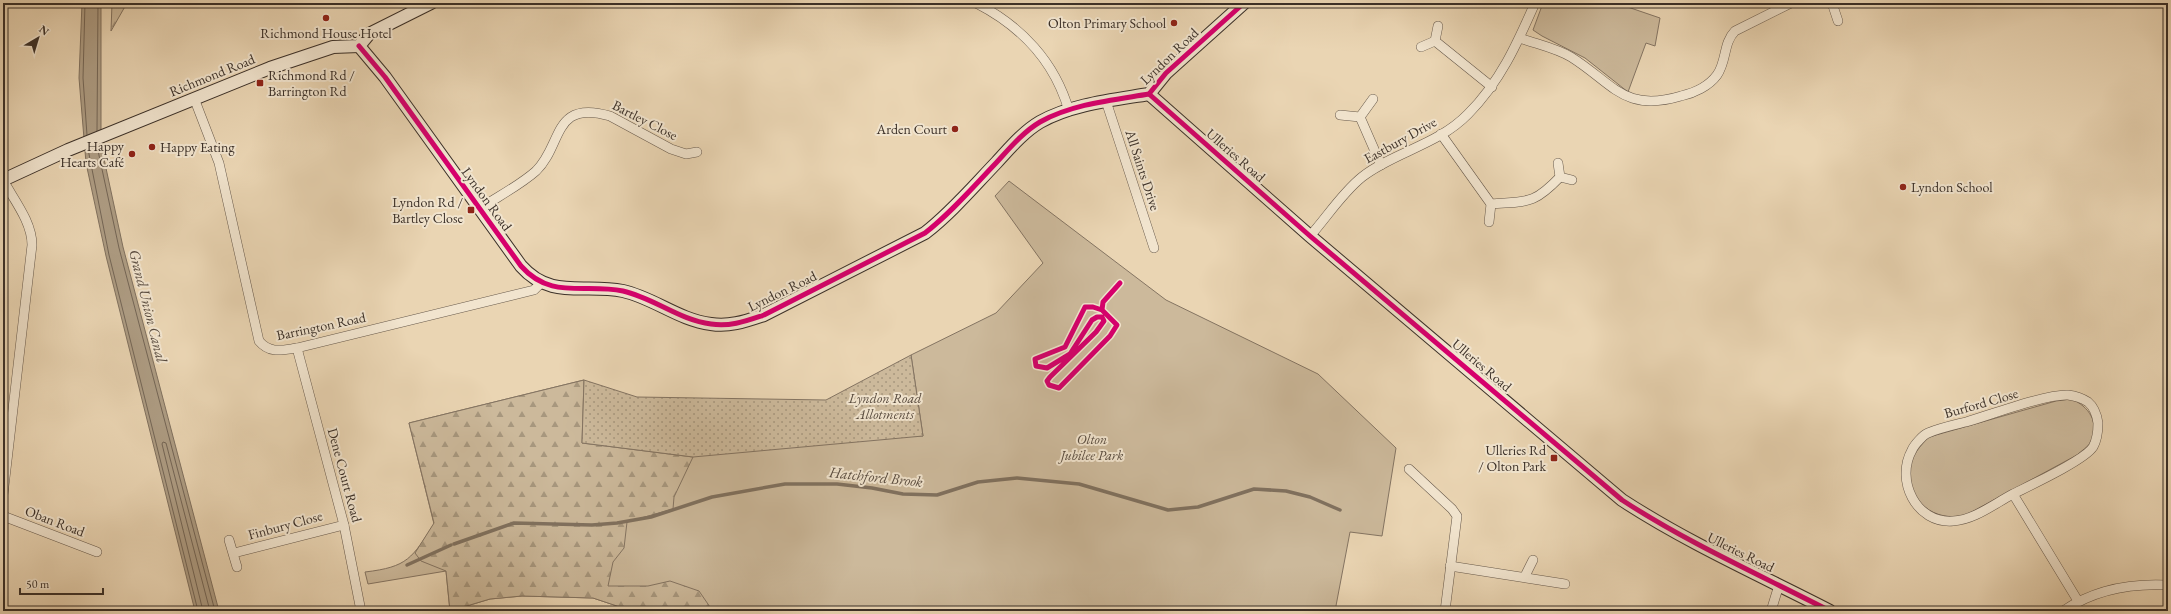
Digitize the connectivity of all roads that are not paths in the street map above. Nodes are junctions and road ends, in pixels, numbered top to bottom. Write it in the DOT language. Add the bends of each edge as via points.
graph roads {
  1 [pos="431,3"];
  2 [pos="976,3"];
  3 [pos="1244,3"];
  4 [pos="1535,3"];
  5 [pos="1791,3"];
  6 [pos="1832,3"];
  7 [pos="1838,21"];
  8 [pos="1438,26"];
  9 [pos="1520,38"];
  10 [pos="1435,41"];
  11 [pos="359,46"];
  12 [pos="1421,47"];
  13 [pos="1492,87"];
  14 [pos="1149,94"];
  15 [pos="194,98"];
  16 [pos="1373,99"];
  17 [pos="1106,101"];
  18 [pos="1069,111"];
  19 [pos="1340,115"];
  20 [pos="1360,117"];
  21 [pos="1441,134"];
  22 [pos="697,152"];
  23 [pos="1558,163"];
  24 [pos="1381,165"];
  25 [pos="1560,177"];
  26 [pos="3,180"];
  27 [pos="1572,180"];
  28 [pos="1491,204"];
  29 [pos="479,209"];
  30 [pos="1489,222"];
  31 [pos="1310,236"];
  32 [pos="1154,248"];
  33 [pos="541,283"];
  34 [pos="297,348"];
  35 [pos="1409,469"];
  36 [pos="2013,494"];
  37 [pos="3,495"];
  38 [pos="3,516"];
  39 [pos="344,525"];
  40 [pos="229,540"];
  41 [pos="97,552"];
  42 [pos="234,553"];
  43 [pos="1533,560"];
  44 [pos="1450,566"];
  45 [pos="237,567"];
  46 [pos="1525,576"];
  47 [pos="1566,584"];
  48 [pos="1779,585"];
  49 [pos="2168,585"];
  50 [pos="2078,602"];
  51 [pos="361,611"];
  52 [pos="1445,611"];
  53 [pos="1771,611"];
  54 [pos="1830,611"];
  55 [pos="2063,611"];
  1 -- 11 [label="street" via="370,34"];
  2 -- 18 [label="street" via="997,14 1032,43 1059,85"];
  3 -- 14 [label="street, Lyndon Road" via="1166,73"];
  4 -- 9 [label="street, Eastbury Drive"];
  5 -- 9 [label="street" via="1735,31 1728,38 1717,75 1701,88 1654,103 1624,96 1570,57"];
  6 -- 7 [label="street"];
  8 -- 10 [label="street"];
  9 -- 13 [label="street, Eastbury Drive"];
  10 -- 12 [label="street"];
  10 -- 13 [label="street"];
  11 -- 15 [label="street, Richmond Road" via="333,47"];
  11 -- 29 [label="street, Lyndon Road" via="385,77"];
  13 -- 21 [label="street, Eastbury Drive" via="1467,115"];
  14 -- 17 [label="street, Lyndon Road"];
  14 -- 31 [label="street, Ulleries Road"];
  15 -- 26 [label="street, Richmond Road"];
  15 -- 34 [label="street, Barrington Road" via="219,163 259,341 277,351"];
  16 -- 20 [label="street"];
  17 -- 18 [label="street, Lyndon Road"];
  17 -- 32 [label="street, All Saints Drive"];
  18 -- 33 [label="street, Lyndon Road" via="1040,123 1013,144 944,219 925,234 758,317 737,324 694,321 623,291 553,287"];
  19 -- 20 [label="street"];
  20 -- 24 [label="street"];
  21 -- 24 [label="street, Eastbury Drive"];
  21 -- 28 [label="street"];
  22 -- 29 [label="street, Bartley Close" via="686,154 671,149 601,113 581,114 563,124 546,159 535,171"];
  23 -- 25 [label="street"];
  24 -- 31 [label="street, Eastbury Drive" via="1362,177 1346,192"];
  25 -- 27 [label="street"];
  25 -- 28 [label="street" via="1545,192 1532,200"];
  26 -- 37 [label="street" via="32,235"];
  28 -- 30 [label="street"];
  29 -- 33 [label="street, Lyndon Road" via="530,277"];
  31 -- 48 [label="street, Ulleries Road" via="1622,500 1663,526"];
  33 -- 34 [label="street, Barrington Road" via="534,290"];
  34 -- 39 [label="street, Dene Court Road"];
  35 -- 44 [label="street" via="1457,516"];
  36 -- 36 [label="street, Burford Close" via="2083,456 2093,447 2098,430 2097,416 2089,404 2079,397 2067,395 2044,399 1927,433 1912,450 1905,470 1908,490 1919,507 1938,519 1967,519"];
  36 -- 50 [label="street"];
  38 -- 41 [label="street, Oban Road"];
  39 -- 42 [label="street, Finbury Close"];
  39 -- 51 [label="street, Dene Court Road"];
  40 -- 42 [label="street, Finbury Close"];
  42 -- 45 [label="street, Finbury Close"];
  43 -- 46 [label="street"];
  44 -- 46 [label="street"];
  44 -- 52 [label="street"];
  46 -- 47 [label="street"];
  48 -- 53 [label="street"];
  48 -- 54 [label="street, Ulleries Road"];
  49 -- 50 [label="street" via="2142,584 2110,589"];
  50 -- 55 [label="street"];
}
